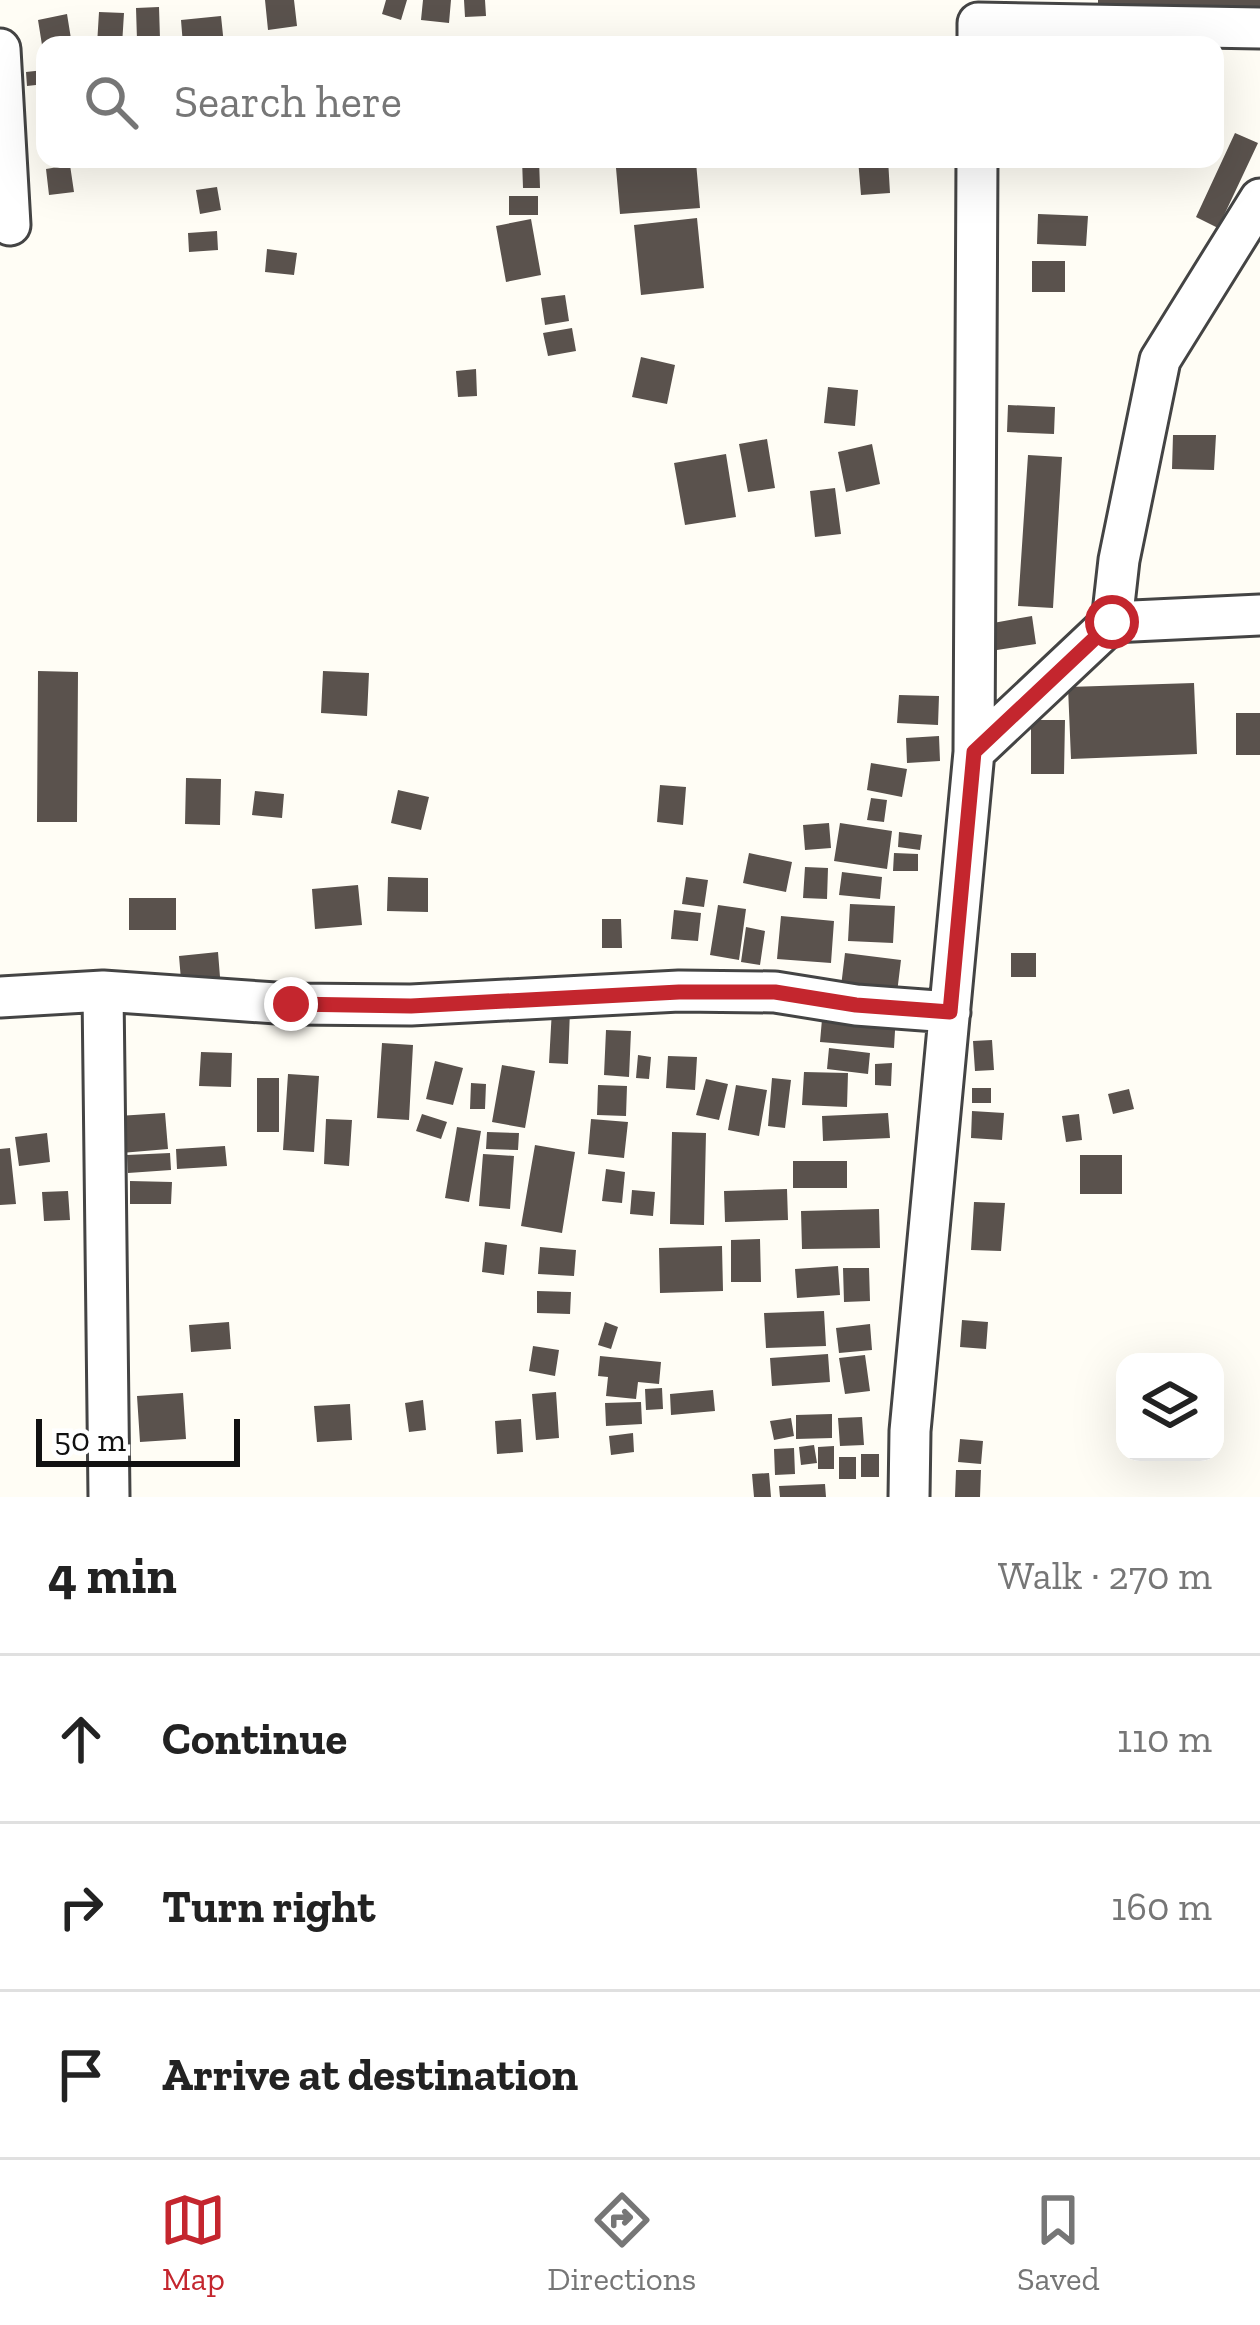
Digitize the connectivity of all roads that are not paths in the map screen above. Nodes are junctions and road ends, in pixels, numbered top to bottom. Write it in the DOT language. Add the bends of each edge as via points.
graph roads {
  1 [pos="977,23"];
  2 [pos="1260,28"];
  3 [pos="0,49"];
  4 [pos="977,168"];
  5 [pos="1260,199"];
  6 [pos="10,225"];
  7 [pos="1260,615"];
  8 [pos="1112,622"];
  9 [pos="974,752"];
  10 [pos="103,991"];
  11 [pos="0,997"];
  12 [pos="950,1012"];
  13 [pos="110,1497"];
  14 [pos="909,1497"];
  1 -- 2 [label="street"];
  3 -- 6 [label="street"];
  4 -- 9 [label="street"];
  5 -- 8 [label="street" via="1160,360"];
  7 -- 8 [label="street"];
  8 -- 9 [label="street"];
  9 -- 12 [label="street"];
  10 -- 11 [label="street"];
  10 -- 12 [label="street" via="411,1006 775,992"];
  10 -- 13 [label="street"];
  12 -- 14 [label="street"];
}
